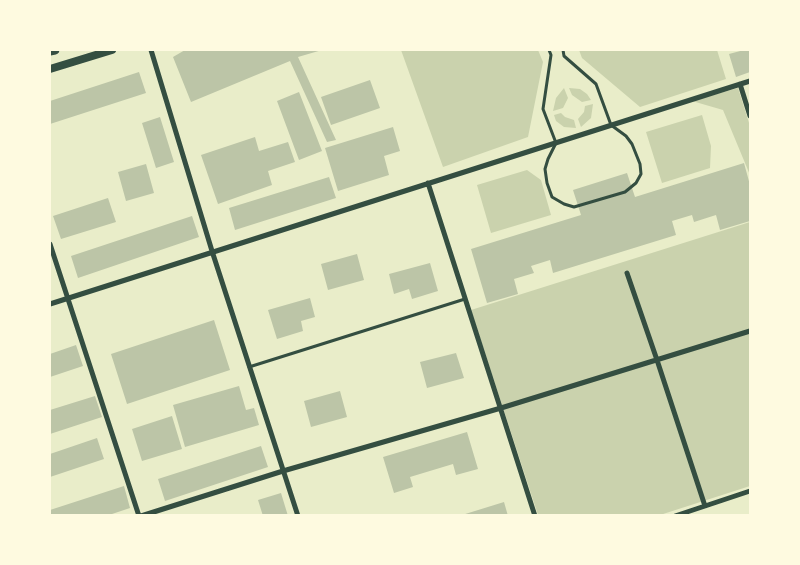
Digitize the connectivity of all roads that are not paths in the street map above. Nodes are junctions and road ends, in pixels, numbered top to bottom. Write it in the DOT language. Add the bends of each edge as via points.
graph roads {
  1 [pos="55,50"];
  2 [pos="112,50"];
  3 [pos="151,50"];
  4 [pos="549,50"];
  5 [pos="562,50"];
  6 [pos="50,51"];
  7 [pos="50,69"];
  8 [pos="750,81"];
  9 [pos="740,84"];
  10 [pos="750,116"];
  11 [pos="611,126"];
  12 [pos="556,143"];
  13 [pos="428,183"];
  14 [pos="50,244"];
  15 [pos="212,251"];
  16 [pos="627,273"];
  17 [pos="69,298"];
  18 [pos="465,299"];
  19 [pos="50,304"];
  20 [pos="750,331"];
  21 [pos="657,360"];
  22 [pos="249,367"];
  23 [pos="501,408"];
  24 [pos="284,471"];
  25 [pos="750,491"];
  26 [pos="705,506"];
  27 [pos="140,516"];
  28 [pos="298,516"];
  29 [pos="535,516"];
  30 [pos="675,516"];
  1 -- 6 [label="main road"];
  2 -- 7 [label="main road"];
  3 -- 15 [label="street"];
  4 -- 12 [label="lane" via="543,109"];
  5 -- 11 [label="lane" via="596,84"];
  8 -- 9 [label="street"];
  9 -- 10 [label="street"];
  9 -- 11 [label="street"];
  11 -- 12 [label="street"];
  11 -- 12 [label="lane" via="626,136 640,164 636,183 625,192 574,207 552,197 545,169"];
  12 -- 13 [label="street"];
  13 -- 15 [label="street"];
  13 -- 18 [label="street"];
  14 -- 17 [label="street"];
  15 -- 17 [label="street"];
  15 -- 22 [label="street"];
  16 -- 21 [label="street"];
  17 -- 19 [label="street"];
  17 -- 27 [label="street"];
  18 -- 22 [label="lane"];
  18 -- 23 [label="street"];
  20 -- 21 [label="street"];
  21 -- 23 [label="street"];
  21 -- 26 [label="street"];
  22 -- 24 [label="street"];
  23 -- 24 [label="street"];
  23 -- 29 [label="street"];
  24 -- 27 [label="street"];
  24 -- 28 [label="street"];
  25 -- 26 [label="street"];
  26 -- 30 [label="street"];
}
